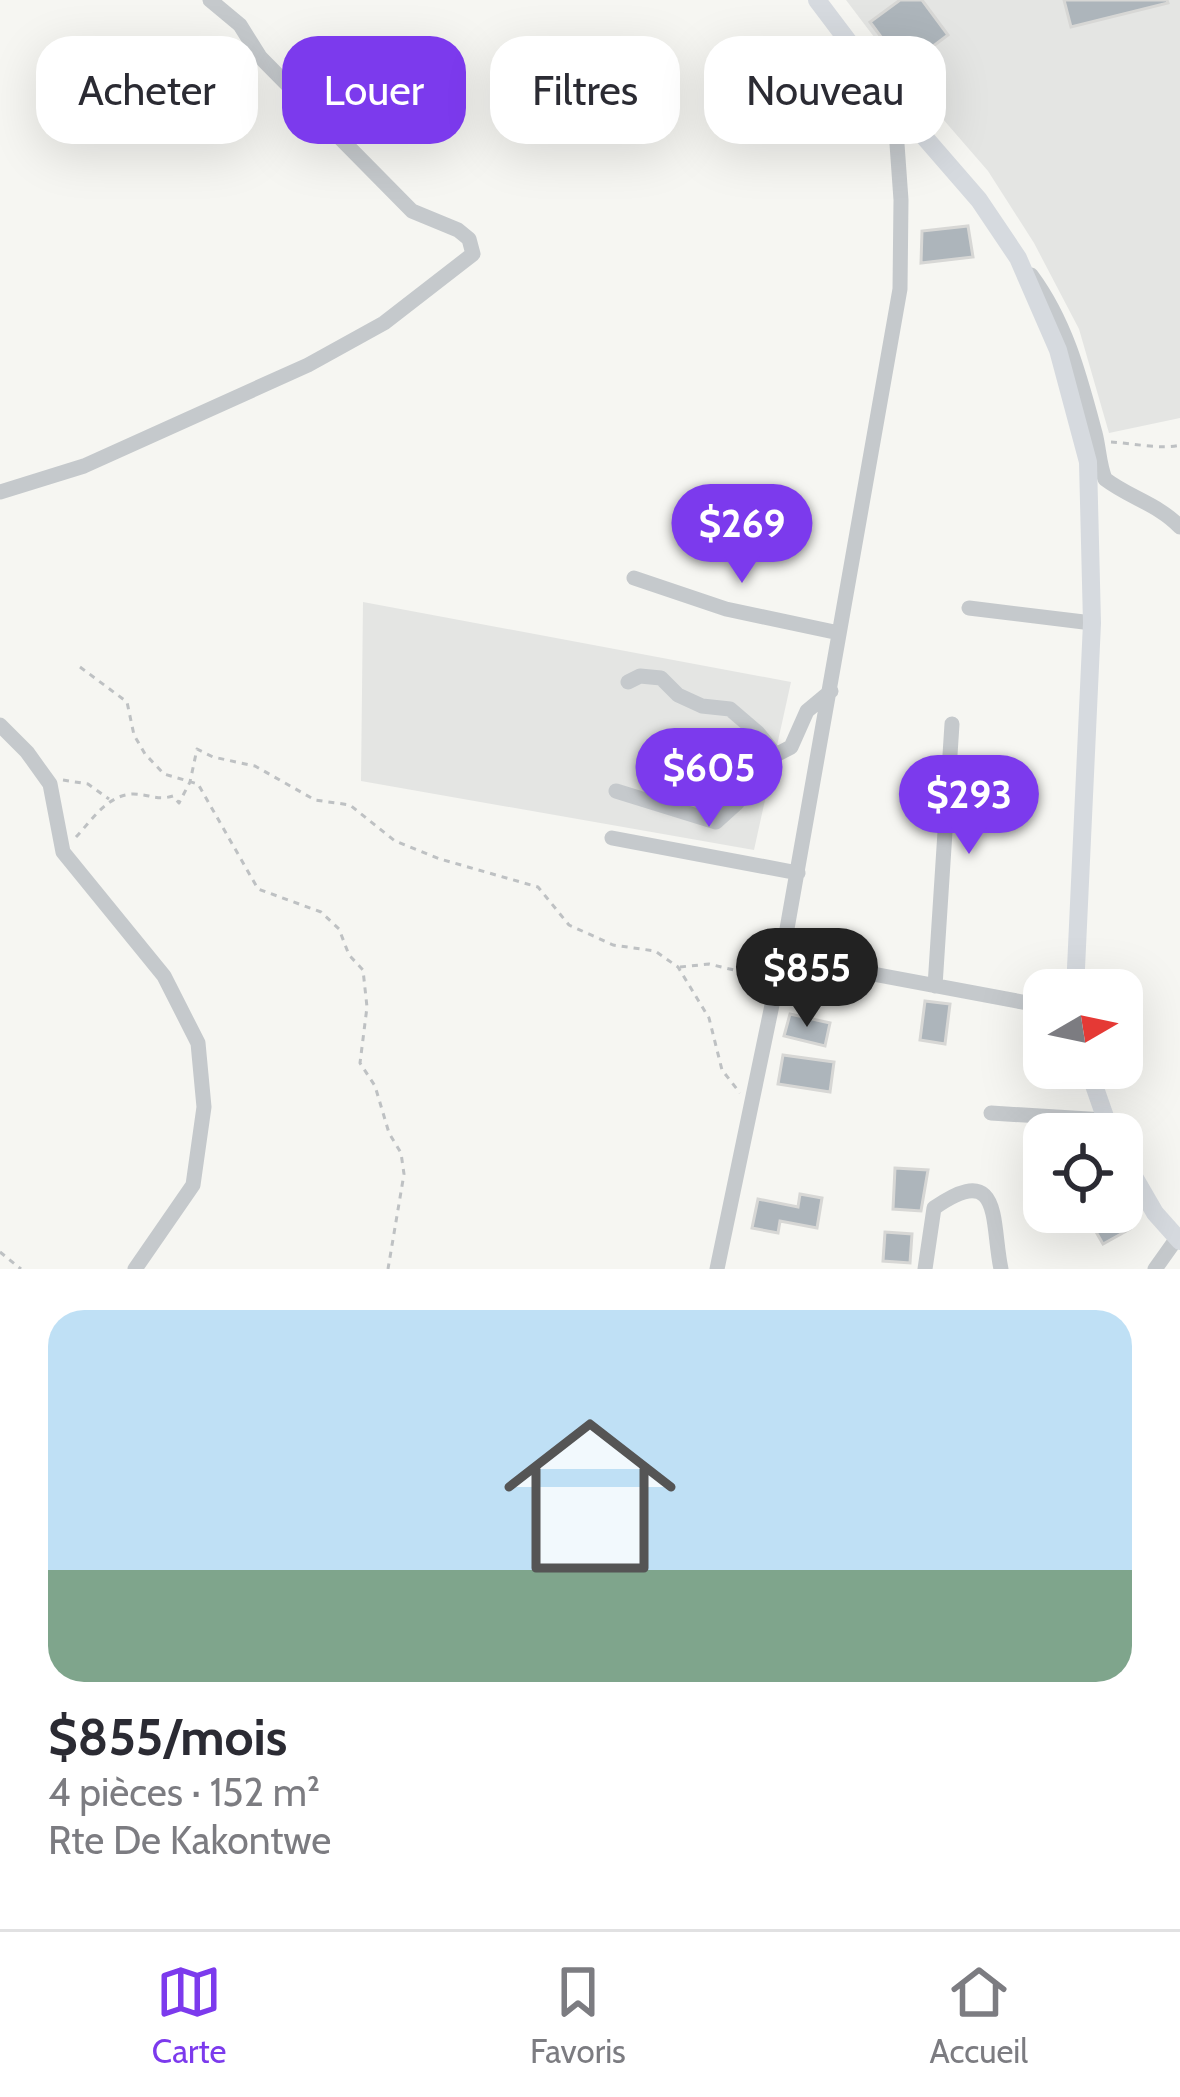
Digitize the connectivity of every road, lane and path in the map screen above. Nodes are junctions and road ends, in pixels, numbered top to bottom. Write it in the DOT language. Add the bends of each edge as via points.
graph roads {
  1 [pos="211,0"];
  2 [pos="817,0"];
  3 [pos="844,36"];
  4 [pos="897,144"];
  5 [pos="930,144"];
  6 [pos="1018,258"];
  7 [pos="1097,442"];
  8 [pos="1180,445"];
  9 [pos="0,492"];
  10 [pos="1180,526"];
  11 [pos="634,578"];
  12 [pos="970,608"];
  13 [pos="1092,623"];
  14 [pos="838,633"];
  15 [pos="80,667"];
  16 [pos="628,682"];
  17 [pos="831,691"];
  18 [pos="952,724"];
  19 [pos="0,725"];
  20 [pos="775,754"];
  21 [pos="46,776"];
  22 [pos="190,782"];
  23 [pos="616,791"];
  24 [pos="110,800"];
  25 [pos="612,838"];
  26 [pos="63,852"];
  27 [pos="797,873"];
  28 [pos="779,965"];
  29 [pos="678,967"];
  30 [pos="1076,969"];
  31 [pos="935,986"];
  32 [pos="1023,1002"];
  33 [pos="752,1099"];
  34 [pos="991,1114"];
  35 [pos="1023,1118"];
  36 [pos="1143,1192"];
  37 [pos="1178,1240"];
  38 [pos="0,1252"];
  39 [pos="22,1269"];
  40 [pos="135,1269"];
  41 [pos="388,1269"];
  42 [pos="717,1269"];
  43 [pos="925,1269"];
  44 [pos="1001,1269"];
  45 [pos="1155,1269"];
  1 -- 9 [label="street" via="412,211 458,230 473,254 384,322 308,365 84,466"];
  2 -- 3 [label="main road"];
  4 -- 14 [label="street" via="900,289"];
  5 -- 6 [label="main road"];
  6 -- 7 [label="street" via="1065,334"];
  6 -- 13 [label="main road" via="1058,350 1088,462"];
  7 -- 8 [label="path"];
  7 -- 10 [label="street" via="1105,479"];
  11 -- 14 [label="street"];
  12 -- 13 [label="street"];
  13 -- 30 [label="main road"];
  14 -- 17 [label="street"];
  15 -- 22 [label="path" via="127,702 134,735 164,774"];
  16 -- 20 [label="street" via="661,678 702,706 730,709"];
  17 -- 20 [label="street" via="808,711 791,747"];
  17 -- 27 [label="street"];
  18 -- 31 [label="street"];
  19 -- 21 [label="street"];
  20 -- 23 [label="street" via="741,773 737,802 716,822"];
  21 -- 24 [label="path" via="88,784"];
  21 -- 26 [label="street"];
  22 -- 24 [label="path" via="179,803 134,794"];
  22 -- 29 [label="path" via="197,749 255,766 316,800 350,806 395,841 538,886 569,925"];
  22 -- 41 [label="path" via="258,889 321,912 363,970 360,1063 404,1174"];
  24 -- 26 [label="path"];
  25 -- 27 [label="street"];
  26 -- 40 [label="street" via="164,976 204,1072 193,1185"];
  27 -- 28 [label="street"];
  28 -- 29 [label="path"];
  28 -- 31 [label="street"];
  28 -- 33 [label="street"];
  29 -- 33 [label="path" via="709,1018 722,1070"];
  31 -- 32 [label="street"];
  33 -- 42 [label="street"];
  34 -- 35 [label="street"];
  36 -- 37 [label="main road"];
  37 -- 45 [label="street"];
  38 -- 39 [label="path"];
  43 -- 44 [label="street" via="934,1208 973,1190 994,1208"];
}
